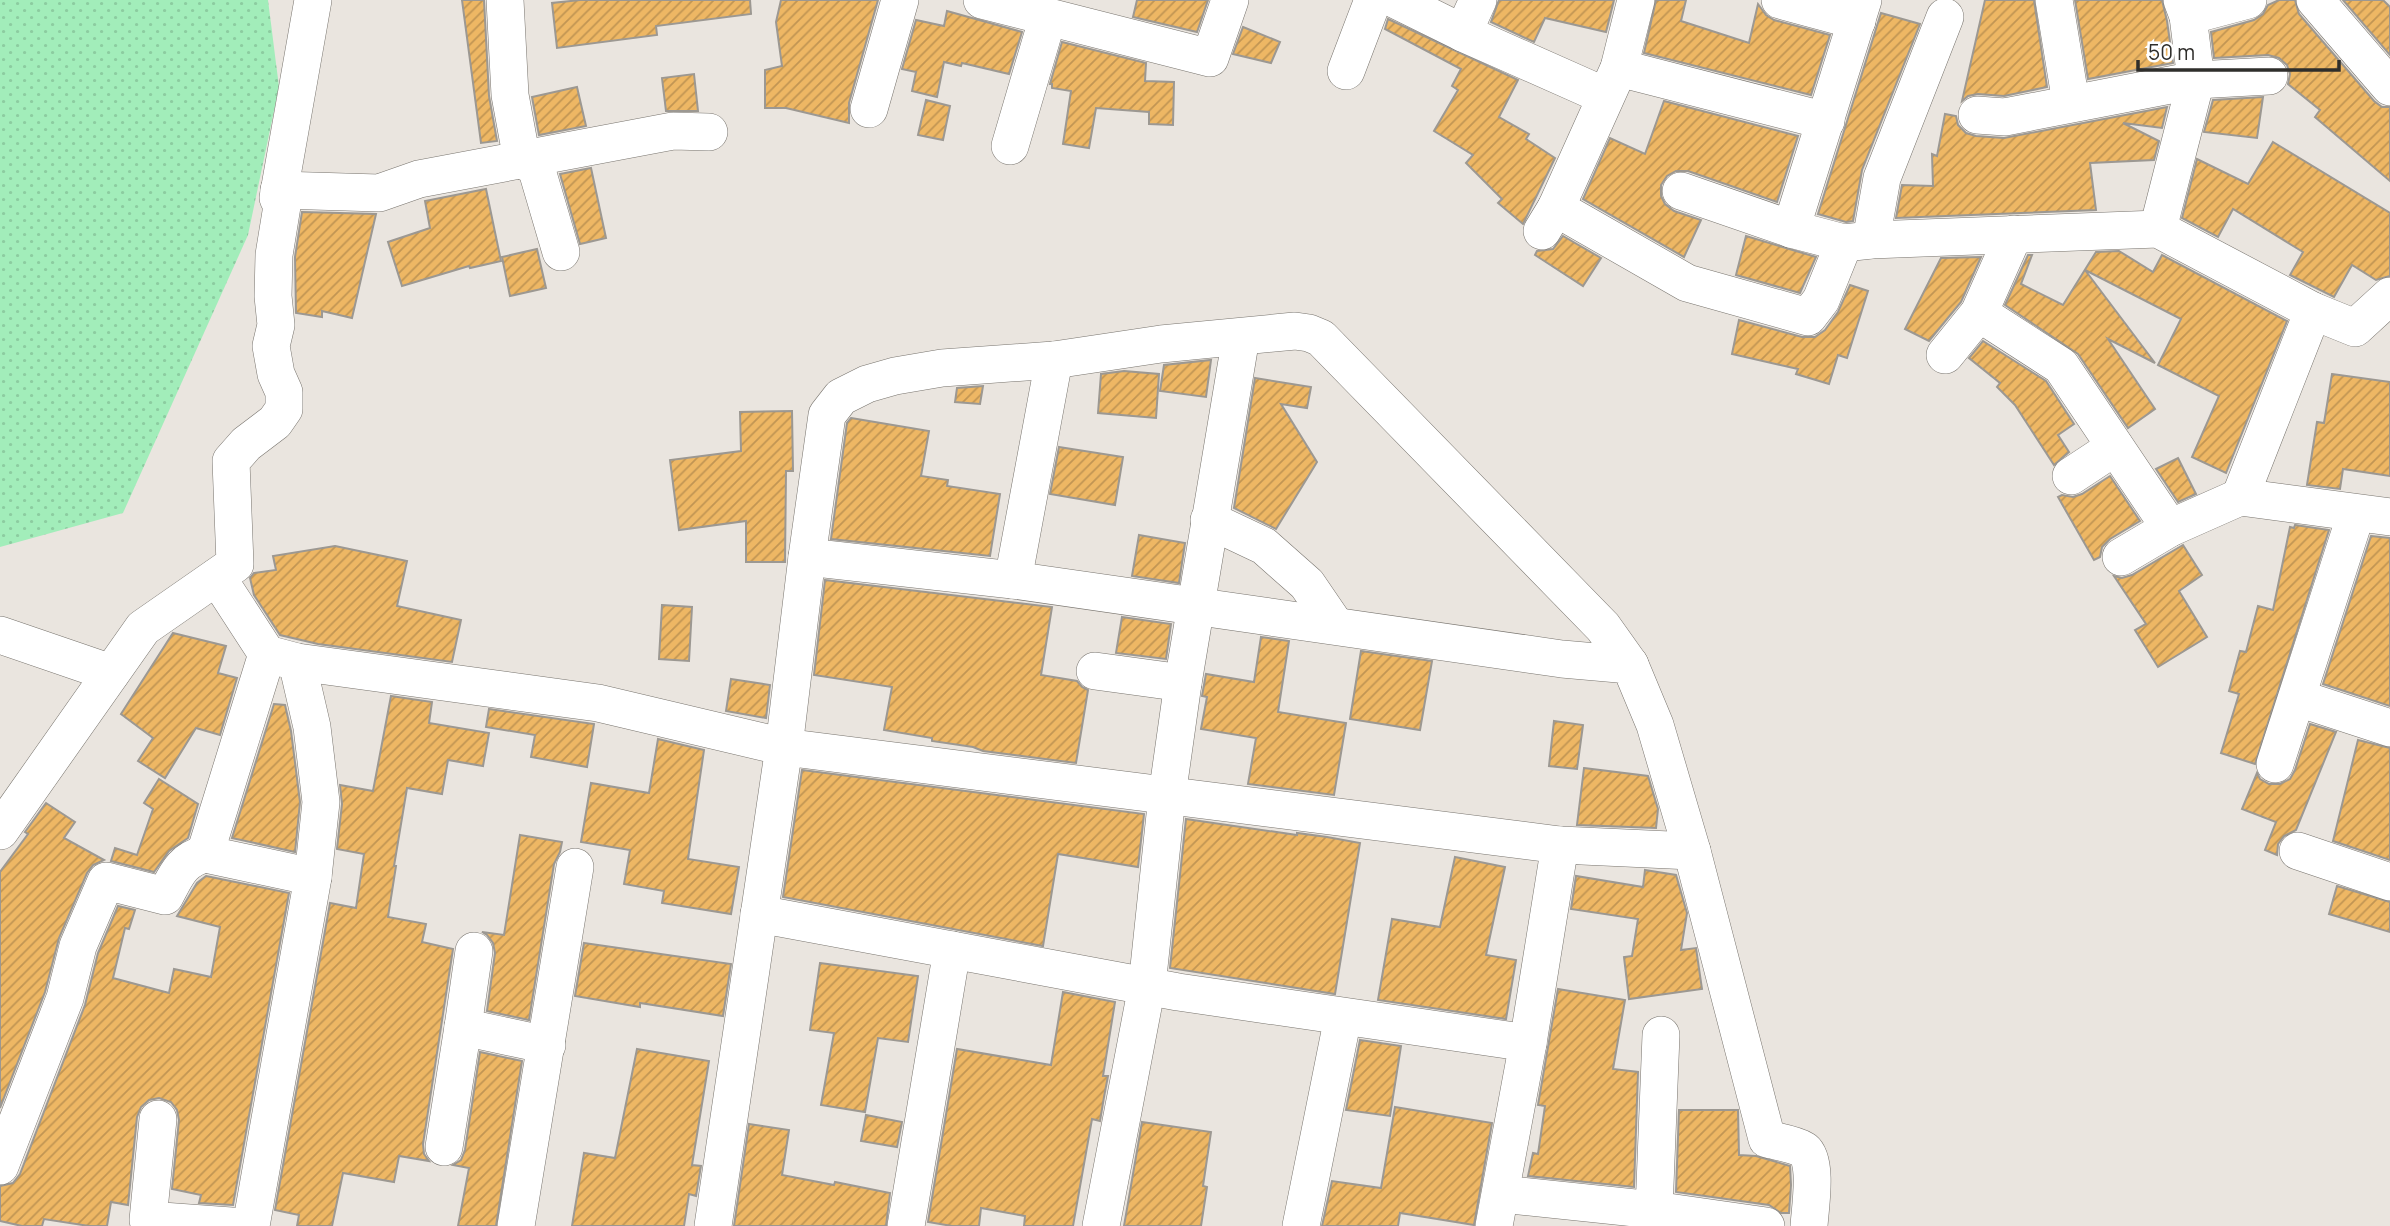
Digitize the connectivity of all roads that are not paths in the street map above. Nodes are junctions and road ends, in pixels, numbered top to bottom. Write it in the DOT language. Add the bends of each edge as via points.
graph roads {
  1 [pos="313,0"];
  2 [pos="505,0"];
  3 [pos="900,0"];
  4 [pos="982,0"];
  5 [pos="1230,0"];
  6 [pos="1373,0"];
  7 [pos="1396,0"];
  8 [pos="1478,0"];
  9 [pos="1636,0"];
  10 [pos="1780,0"];
  11 [pos="2054,0"];
  12 [pos="2249,0"];
  13 [pos="2315,0"];
  14 [pos="2185,8"];
  15 [pos="1860,11"];
  16 [pos="1945,17"];
  17 [pos="1048,18"];
  18 [pos="1463,33"];
  19 [pos="1346,71"];
  20 [pos="2269,76"];
  21 [pos="2196,80"];
  22 [pos="1612,82"];
  23 [pos="2390,87"];
  24 [pos="2071,103"];
  25 [pos="869,109"];
  26 [pos="1977,115"];
  27 [pos="1826,121"];
  28 [pos="709,132"];
  29 [pos="1010,146"];
  30 [pos="522,160"];
  31 [pos="1681,191"];
  32 [pos="278,194"];
  33 [pos="1791,229"];
  34 [pos="2158,229"];
  35 [pos="2014,234"];
  36 [pos="1857,242"];
  37 [pos="561,252"];
  38 [pos="2390,296"];
  39 [pos="2314,311"];
  40 [pos="1979,313"];
  41 [pos="1241,337"];
  42 [pos="1945,355"];
  43 [pos="1054,360"];
  44 [pos="2115,447"];
  45 [pos="2071,476"];
  46 [pos="2240,497"];
  47 [pos="2373,515"];
  48 [pos="1209,520"];
  49 [pos="2170,528"];
  50 [pos="807,557"];
  51 [pos="2121,557"];
  52 [pos="217,577"];
  53 [pos="1013,580"];
  54 [pos="1195,605"];
  55 [pos="1335,625"];
  56 [pos="0,635"];
  57 [pos="282,658"];
  58 [pos="1630,665"];
  59 [pos="1095,671"];
  60 [pos="111,673"];
  61 [pos="1183,683"];
  62 [pos="2298,698"];
  63 [pos="2390,728"];
  64 [pos="784,747"];
  65 [pos="2276,764"];
  66 [pos="1167,796"];
  67 [pos="0,831"];
  68 [pos="1560,845"];
  69 [pos="1692,851"];
  70 [pos="2298,851"];
  71 [pos="205,854"];
  72 [pos="575,867"];
  73 [pos="313,877"];
  74 [pos="2390,882"];
  75 [pos="759,914"];
  76 [pos="952,950"];
  77 [pos="474,951"];
  78 [pos="1147,986"];
  79 [pos="1343,1017"];
  80 [pos="463,1027"];
  81 [pos="1661,1035"];
  82 [pos="1528,1044"];
  83 [pos="547,1045"];
  84 [pos="158,1119"];
  85 [pos="444,1147"];
  86 [pos="0,1166"];
  87 [pos="1498,1210"];
  88 [pos="1654,1210"];
  89 [pos="141,1224"];
  90 [pos="231,1226"];
  91 [pos="251,1226"];
  92 [pos="516,1226"];
  93 [pos="713,1226"];
  94 [pos="906,1226"];
  95 [pos="1101,1226"];
  96 [pos="1301,1226"];
  97 [pos="1766,1226"];
  98 [pos="1809,1226"];
  1 -- 32 [label="street"];
  2 -- 30 [label="street" via="510,95"];
  3 -- 25 [label="street"];
  4 -- 17 [label="street"];
  5 -- 17 [label="street" via="1210,58"];
  6 -- 19 [label="street"];
  7 -- 18 [label="street"];
  8 -- 18 [label="street"];
  9 -- 22 [label="street"];
  10 -- 15 [label="street"];
  11 -- 24 [label="street"];
  12 -- 14 [label="street"];
  13 -- 23 [label="street"];
  14 -- 21 [label="street"];
  15 -- 27 [label="street"];
  16 -- 36 [label="street"];
  17 -- 29 [label="street"];
  18 -- 22 [label="street"];
  20 -- 21 [label="street"];
  21 -- 24 [label="street"];
  21 -- 34 [label="street"];
  22 -- 27 [label="street"];
  22 -- 36 [label="street" via="1549,219 1687,283 1808,317"];
  24 -- 26 [label="street" via="2006,117"];
  27 -- 33 [label="street"];
  28 -- 30 [label="street" via="673,131"];
  30 -- 32 [label="street" via="419,178 379,193"];
  30 -- 37 [label="street" via="537,167"];
  31 -- 33 [label="street"];
  32 -- 52 [label="street" via="282,206 274,255 276,325 271,346 284,409 231,461 235,564"];
  33 -- 36 [label="street"];
  34 -- 35 [label="street"];
  34 -- 39 [label="street"];
  35 -- 36 [label="street"];
  35 -- 40 [label="street"];
  38 -- 39 [label="street" via="2355,328"];
  39 -- 46 [label="street"];
  40 -- 42 [label="street"];
  40 -- 44 [label="street" via="2061,366"];
  41 -- 43 [label="street"];
  41 -- 48 [label="street"];
  41 -- 58 [label="street" via="1295,331 1321,338 1602,627"];
  43 -- 50 [label="street" via="895,376 841,397 827,415"];
  43 -- 53 [label="street"];
  44 -- 45 [label="street"];
  44 -- 49 [label="street"];
  46 -- 47 [label="street"];
  46 -- 49 [label="street"];
  47 -- 62 [label="street"];
  48 -- 54 [label="street"];
  48 -- 55 [label="street" via="1264,546 1307,584"];
  49 -- 51 [label="street"];
  50 -- 53 [label="street"];
  50 -- 64 [label="street"];
  52 -- 57 [label="street"];
  52 -- 60 [label="street" via="143,628"];
  53 -- 54 [label="street"];
  54 -- 55 [label="street"];
  54 -- 61 [label="street"];
  55 -- 58 [label="street"];
  56 -- 60 [label="street"];
  57 -- 64 [label="street" via="598,703"];
  57 -- 71 [label="street"];
  57 -- 73 [label="street" via="312,727 321,802"];
  58 -- 69 [label="street" via="1655,725"];
  59 -- 61 [label="street"];
  60 -- 67 [label="street"];
  61 -- 66 [label="street"];
  62 -- 63 [label="street"];
  62 -- 65 [label="street"];
  64 -- 66 [label="street"];
  64 -- 75 [label="street"];
  66 -- 68 [label="street"];
  66 -- 78 [label="street"];
  68 -- 69 [label="street"];
  68 -- 82 [label="street"];
  69 -- 98 [label="street" via="1767,1139 1801,1148 1809,1155"];
  70 -- 74 [label="street"];
  71 -- 73 [label="street"];
  71 -- 86 [label="street" via="186,863 165,896 106,881 78,946 65,998"];
  72 -- 83 [label="street"];
  73 -- 91 [label="street"];
  75 -- 76 [label="street"];
  75 -- 93 [label="street"];
  76 -- 78 [label="street"];
  76 -- 94 [label="street"];
  77 -- 80 [label="street"];
  78 -- 79 [label="street"];
  78 -- 95 [label="street"];
  79 -- 82 [label="street"];
  79 -- 96 [label="street"];
  80 -- 83 [label="street"];
  80 -- 85 [label="street"];
  81 -- 88 [label="street"];
  82 -- 87 [label="street"];
  83 -- 92 [label="street"];
  84 -- 89 [label="street"];
  87 -- 88 [label="street"];
  88 -- 97 [label="street"];
  89 -- 90 [label="street"];
}
